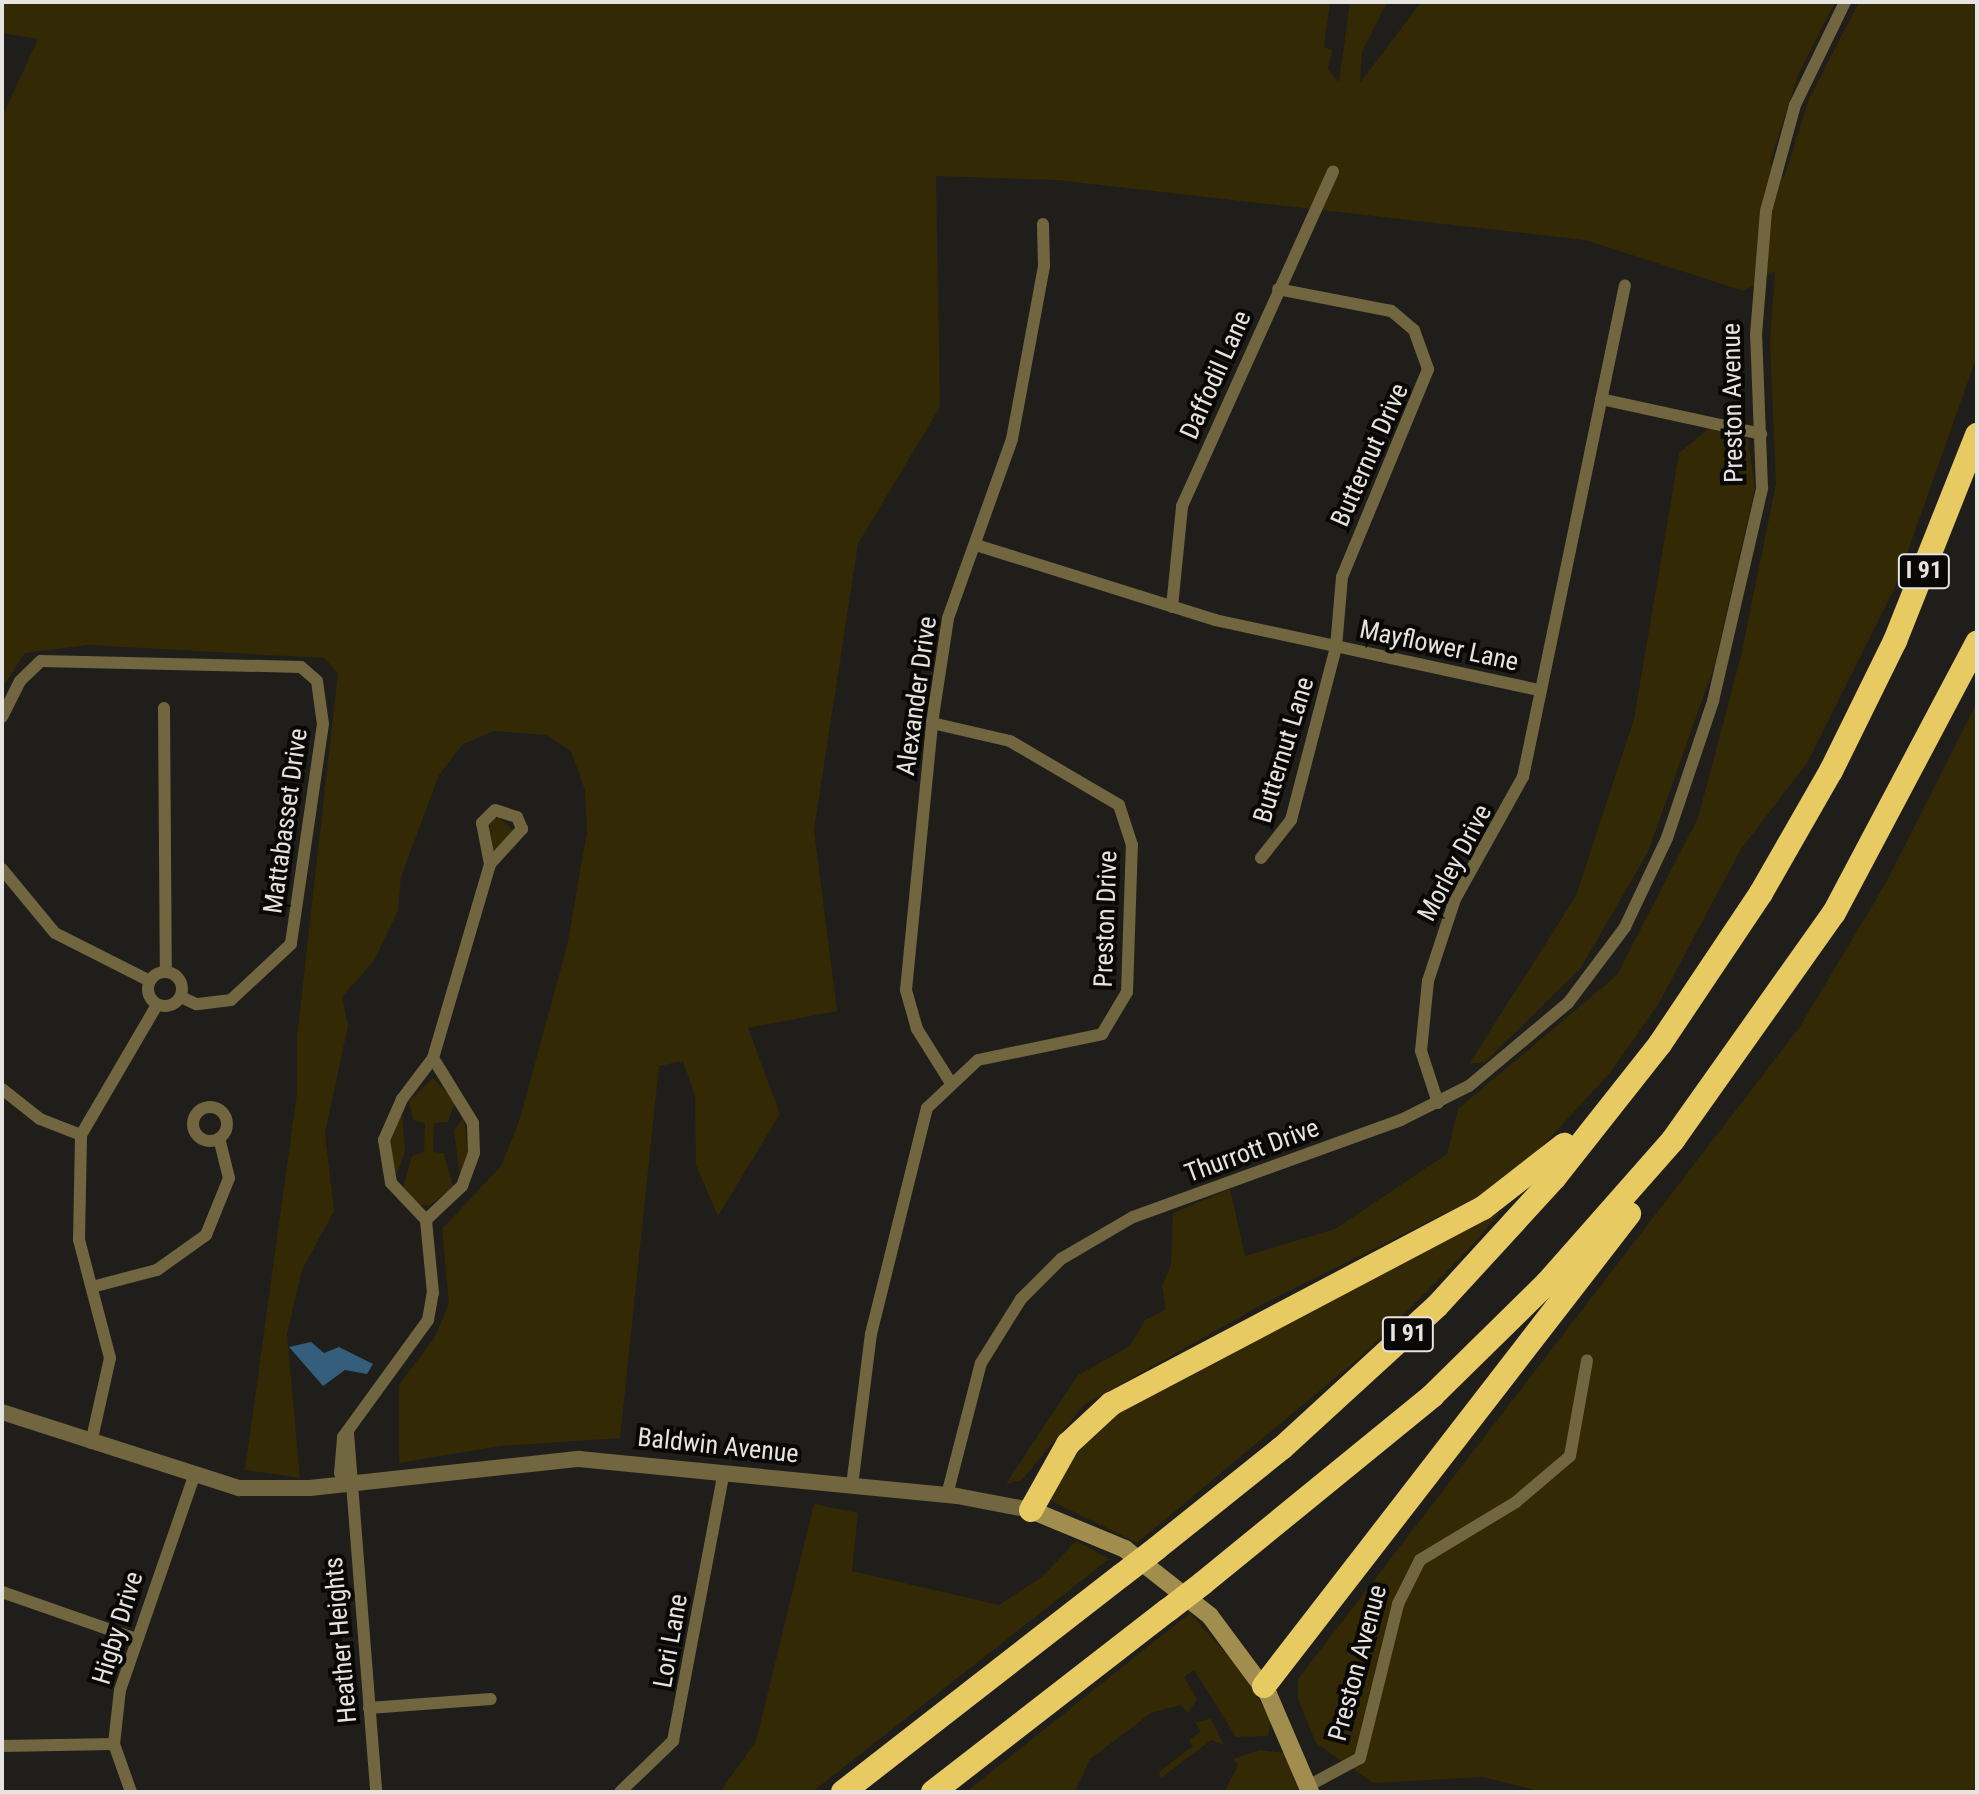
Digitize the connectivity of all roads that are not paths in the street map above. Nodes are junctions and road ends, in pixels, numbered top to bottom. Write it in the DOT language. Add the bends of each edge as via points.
graph roads {
  1 [pos="1845,2"];
  2 [pos="1333,171"];
  3 [pos="1043,224"];
  4 [pos="1625,285"];
  5 [pos="1278,289"];
  6 [pos="1601,399"];
  7 [pos="1761,434"];
  8 [pos="1977,435"];
  9 [pos="976,545"];
  10 [pos="1172,607"];
  11 [pos="1977,643"];
  12 [pos="1336,647"];
  13 [pos="1540,690"];
  14 [pos="164,708"];
  15 [pos="2,717"];
  16 [pos="932,723"];
  17 [pos="1261,858"];
  18 [pos="490,864"];
  19 [pos="2,869"];
  20 [pos="1642,896"];
  21 [pos="166,972"];
  22 [pos="150,981"];
  23 [pos="181,997"];
  24 [pos="157,1005"];
  25 [pos="433,1058"];
  26 [pos="949,1080"];
  27 [pos="1627,1087"];
  28 [pos="2,1089"];
  29 [pos="1438,1103"];
  30 [pos="1693,1114"];
  31 [pos="81,1135"];
  32 [pos="219,1138"];
  33 [pos="426,1220"];
  34 [pos="92,1287"];
  35 [pos="1587,1361"];
  36 [pos="2,1412"];
  37 [pos="91,1443"];
  38 [pos="723,1476"];
  39 [pos="193,1479"];
  40 [pos="349,1484"];
  41 [pos="852,1486"];
  42 [pos="947,1495"];
  43 [pos="1031,1510"];
  44 [pos="2,1592"];
  45 [pos="133,1638"];
  46 [pos="1264,1686"];
  47 [pos="491,1699"];
  48 [pos="369,1708"];
  49 [pos="114,1744"];
  50 [pos="2,1746"];
  51 [pos="1309,1789"];
  52 [pos="131,1792"];
  53 [pos="376,1792"];
  54 [pos="620,1792"];
  55 [pos="843,1792"];
  56 [pos="933,1792"];
  1 -- 7 [label="street, Preston Avenue" via="1795,105 1766,211 1756,335"];
  2 -- 5 [label="street, Daffodil Lane"];
  3 -- 9 [label="street, Alexander Drive" via="1044,266 1012,439"];
  4 -- 6 [label="street, Mayflower Lane"];
  5 -- 10 [label="street, Daffodil Lane" via="1182,506"];
  5 -- 12 [label="street, Butternut Drive" via="1391,311 1414,330 1426,355 1422,395 1342,577"];
  6 -- 7 [label="street"];
  6 -- 13 [label="street, Mayflower Lane"];
  7 -- 20 [label="street, Preston Avenue" via="1762,488 1713,701"];
  8 -- 27 [label="highway, I 91" via="1895,641 1817,797 1729,944"];
  9 -- 10 [label="street, Mayflower Lane"];
  9 -- 16 [label="street, Alexander Drive" via="948,618"];
  10 -- 12 [label="street, Mayflower Lane"];
  11 -- 30 [label="highway, I 91" via="1854,879"];
  12 -- 13 [label="street, Mayflower Lane"];
  12 -- 17 [label="street, Butternut Lane" via="1291,820"];
  13 -- 29 [label="street, Morley Drive" via="1518,792 1455,899 1434,955 1421,1051"];
  14 -- 21 [label="street"];
  15 -- 23 [label="street, Mattabasset Drive" via="20,681 41,661 301,667 317,681 323,724 291,944 231,1000 196,1004"];
  16 -- 26 [label="street, Alexander Drive" via="906,990 917,1029"];
  16 -- 26 [label="street, Preston Drive" via="994,734 1097,787 1126,816 1132,845 1129,976 1115,1023 1086,1042 993,1054"];
  18 -- 25 [label="street"];
  19 -- 22 [label="street" via="55,933"];
  20 -- 29 [label="street, Thurrott Drive" via="1568,1003 1494,1068"];
  21 -- 22 [label="street"];
  21 -- 23 [label="street" via="178,978"];
  22 -- 24 [label="street"];
  23 -- 24 [label="street, Mattabasset Drive"];
  24 -- 31 [label="street"];
  25 -- 33 [label="street" via="473,1123 474,1153 462,1186"];
  25 -- 33 [label="street" via="394,1112 383,1152 395,1190"];
  26 -- 41 [label="street, Preston Drive" via="914,1140 864,1367"];
  27 -- 43 [label="highway" via="1498,1199 1111,1404 1068,1444"];
  27 -- 55 [label="highway, I 91, bridge" via="1417,1326 1157,1548"];
  28 -- 31 [label="street" via="40,1119"];
  29 -- 42 [label="street, Thurrott Drive" via="1133,1217 1061,1259 1021,1299 981,1363"];
  30 -- 46 [label="highway" via="1676,1155"];
  30 -- 56 [label="highway, I 91, bridge" via="1594,1233 1477,1353 1203,1583"];
  31 -- 34 [label="street" via="76,1208"];
  32 -- 34 [label="street" via="229,1178 206,1235 157,1270"];
  33 -- 40 [label="street, Heather Heights" via="433,1293 428,1320 348,1433 355,1467"];
  34 -- 37 [label="street" via="110,1358"];
  35 -- 51 [label="street, Preston Avenue" via="1570,1456 1507,1509 1420,1560 1398,1604 1360,1758"];
  36 -- 37 [label="street, Baldwin Avenue"];
  37 -- 39 [label="street, Baldwin Avenue"];
  38 -- 40 [label="street, Baldwin Avenue" via="547,1459"];
  38 -- 41 [label="street, Baldwin Avenue"];
  38 -- 54 [label="street, Lori Lane" via="673,1741"];
  39 -- 40 [label="street, Baldwin Avenue" via="268,1490"];
  39 -- 45 [label="street, Higby Drive"];
  40 -- 48 [label="street, Heather Heights"];
  41 -- 42 [label="street, Baldwin Avenue"];
  42 -- 43 [label="street, Baldwin Avenue"];
  43 -- 46 [label="main road, Baldwin Avenue" via="1093,1533 1157,1571 1220,1627"];
  44 -- 45 [label="street"];
  45 -- 49 [label="street, Higby Drive"];
  46 -- 51 [label="main road, Baldwin Avenue"];
  47 -- 48 [label="street"];
  48 -- 53 [label="street, Heather Heights"];
  49 -- 50 [label="street"];
  49 -- 52 [label="street, Higby Drive"];
}
